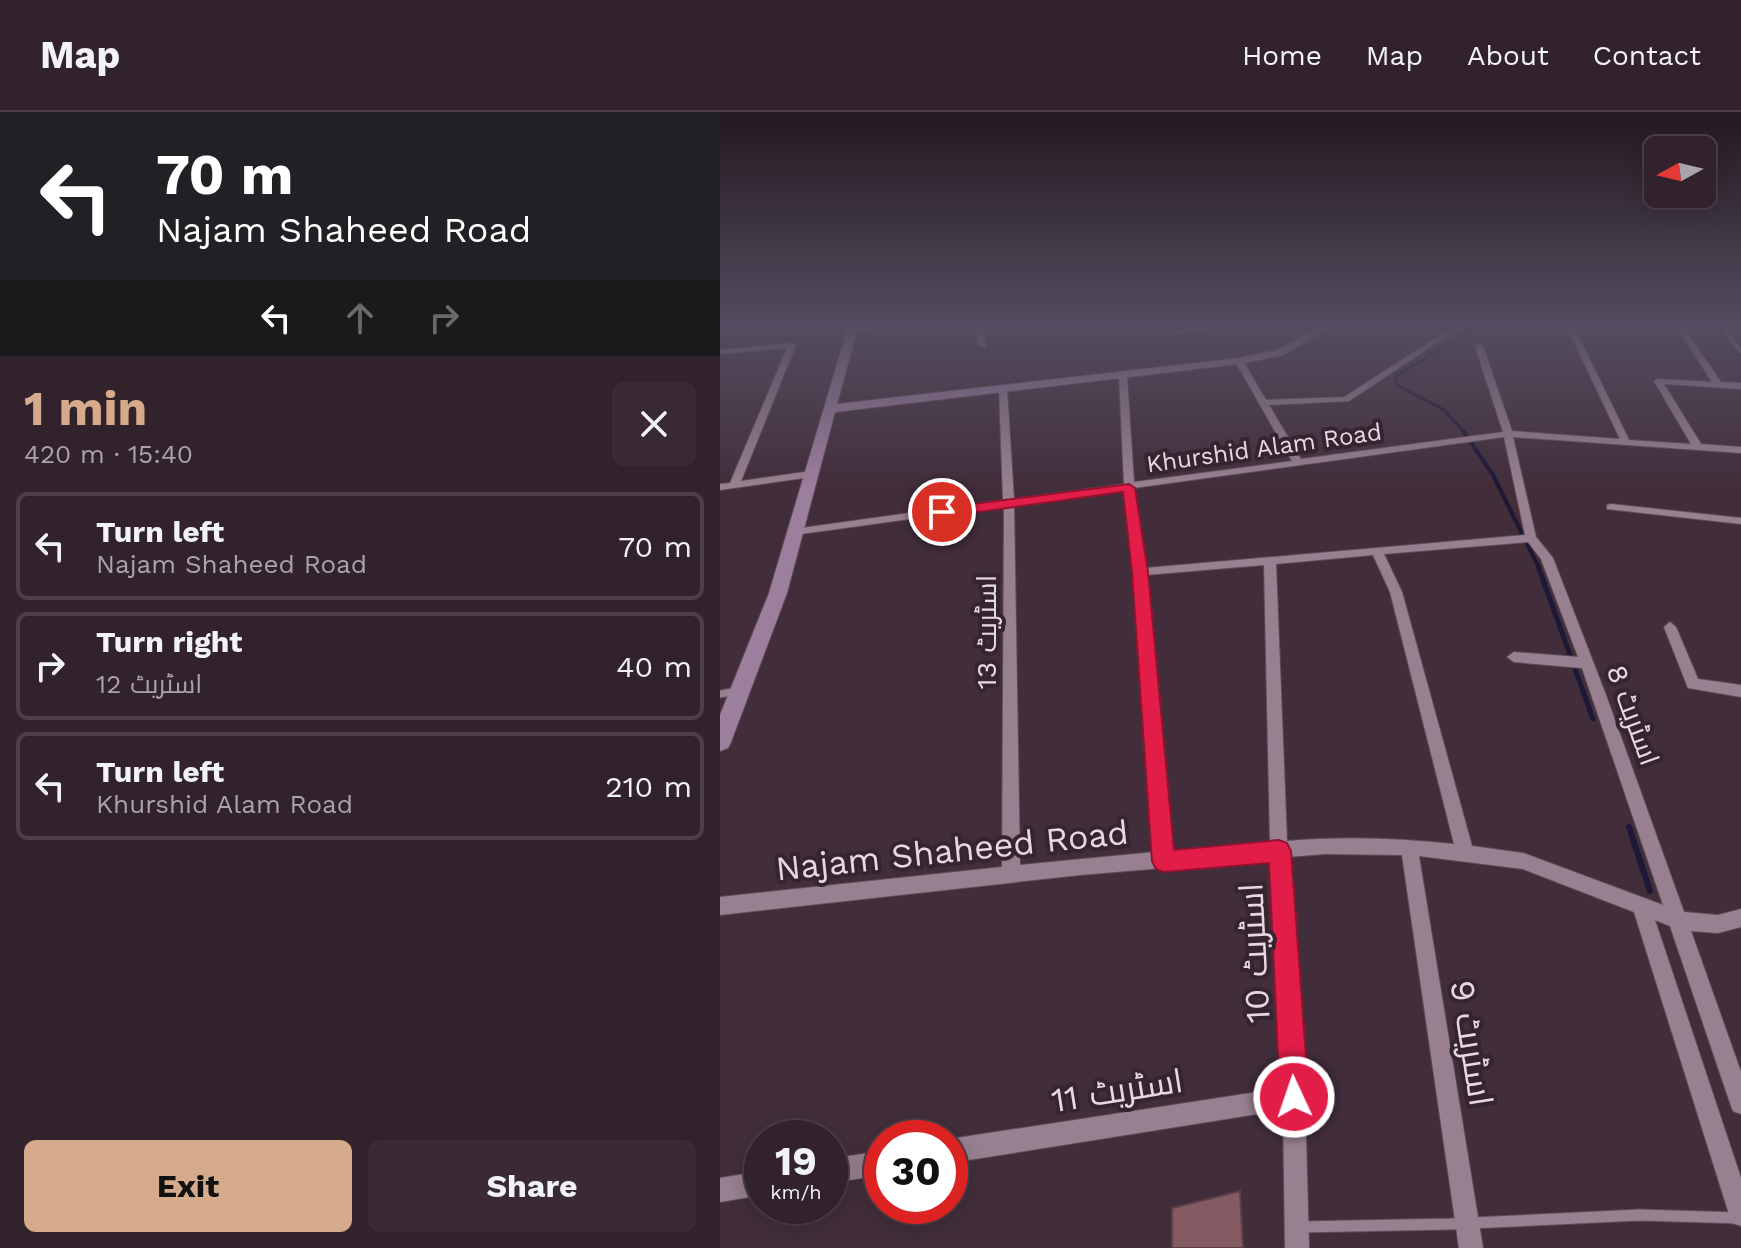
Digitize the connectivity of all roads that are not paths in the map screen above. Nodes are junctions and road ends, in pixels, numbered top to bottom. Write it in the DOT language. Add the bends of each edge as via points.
graph roads {
  1 [pos="777,380"];
  2 [pos="838,380"];
  3 [pos="1086,380"];
  4 [pos="1123,380"];
  5 [pos="1251,380"];
  6 [pos="1375,380"];
  7 [pos="1490,380"];
  8 [pos="1596,380"];
  9 [pos="1715,380"];
  10 [pos="1718,384"];
  11 [pos="1741,386"];
  12 [pos="1003,389"];
  13 [pos="1266,403"];
  14 [pos="829,409"];
  15 [pos="1508,434"];
  16 [pos="1626,442"];
  17 [pos="1698,447"];
  18 [pos="1741,450"];
  19 [pos="1298,462"];
  20 [pos="811,474"];
  21 [pos="734,485"];
  22 [pos="720,487"];
  23 [pos="1129,488"];
  24 [pos="1009,505"];
  25 [pos="1611,507"];
  26 [pos="1741,521"];
  27 [pos="794,532"];
  28 [pos="1525,538"];
  29 [pos="1376,550"];
  30 [pos="1270,559"];
  31 [pos="1140,572"];
  32 [pos="1670,627"];
  33 [pos="1514,657"];
  34 [pos="1583,662"];
  35 [pos="740,690"];
  36 [pos="1741,691"];
  37 [pos="720,694"];
  38 [pos="720,742"];
  39 [pos="1409,847"];
  40 [pos="1279,851"];
  41 [pos="1465,854"];
  42 [pos="1164,861"];
  43 [pos="1011,876"];
  44 [pos="1641,905"];
  45 [pos="720,906"];
  46 [pos="1741,918"];
  47 [pos="1679,920"];
  48 [pos="1294,1097"];
  49 [pos="1741,1103"];
  50 [pos="968,1148"];
  51 [pos="744,1186"];
  52 [pos="720,1190"];
  53 [pos="1741,1216"];
  54 [pos="1467,1223"];
  55 [pos="1297,1227"];
  56 [pos="1297,1248"];
  57 [pos="1471,1248"];
  1 -- 21 [label="street"];
  2 -- 14 [label="street"];
  3 -- 12 [label="street"];
  4 -- 23 [label="street"];
  5 -- 13 [label="street"];
  6 -- 13 [label="street" via="1346,399"];
  7 -- 15 [label="street, اسٹریٹ 8"];
  8 -- 16 [label="street"];
  9 -- 10 [label="street"];
  10 -- 11 [label="street"];
  10 -- 17 [label="street" via="1658,381"];
  12 -- 14 [label="street"];
  12 -- 24 [label="street, اسٹریٹ 13"];
  13 -- 19 [label="street"];
  14 -- 20 [label="street"];
  15 -- 16 [label="street, Khurshid Alam Road"];
  15 -- 19 [label="street, Khurshid Alam Road"];
  15 -- 28 [label="street, اسٹریٹ 8"];
  16 -- 17 [label="street, Khurshid Alam Road"];
  17 -- 18 [label="street, Khurshid Alam Road"];
  19 -- 23 [label="street, Khurshid Alam Road"];
  20 -- 21 [label="street"];
  20 -- 27 [label="street"];
  21 -- 22 [label="street"];
  23 -- 24 [label="street, Khurshid Alam Road"];
  23 -- 31 [label="street"];
  24 -- 27 [label="street, Khurshid Alam Road"];
  24 -- 43 [label="street, اسٹریٹ 13"];
  25 -- 26 [label="street"];
  27 -- 35 [label="street" via="778,593"];
  28 -- 29 [label="street"];
  28 -- 34 [label="street, اسٹریٹ 8" via="1547,558"];
  29 -- 30 [label="street"];
  29 -- 41 [label="street" via="1409,635"];
  30 -- 31 [label="street"];
  30 -- 40 [label="street, اسٹریٹ 10"];
  31 -- 42 [label="street"];
  32 -- 36 [label="street" via="1693,684"];
  33 -- 34 [label="street"];
  34 -- 47 [label="street, اسٹریٹ 8"];
  35 -- 37 [label="lane"];
  35 -- 38 [label="street"];
  39 -- 40 [label="street, Najam Shaheed Road"];
  39 -- 41 [label="street, Najam Shaheed Road"];
  39 -- 54 [label="street, اسٹریٹ 9"];
  40 -- 42 [label="street, Najam Shaheed Road"];
  40 -- 48 [label="street, اسٹریٹ 10"];
  41 -- 44 [label="street, Najam Shaheed Road" via="1523,861"];
  42 -- 43 [label="street, Najam Shaheed Road"];
  43 -- 45 [label="street, Najam Shaheed Road"];
  44 -- 47 [label="street, Najam Shaheed Road"];
  44 -- 53 [label="street"];
  46 -- 47 [label="street, Najam Shaheed Road" via="1724,924"];
  47 -- 49 [label="street, اسٹریٹ 8"];
  48 -- 50 [label="street, اسٹریٹ 11"];
  48 -- 55 [label="street, اسٹریٹ 10"];
  51 -- 52 [label="street"];
  53 -- 54 [label="lane" via="1634,1214"];
  54 -- 55 [label="lane"];
  54 -- 57 [label="street, اسٹریٹ 9"];
  55 -- 56 [label="street, اسٹریٹ 10"];
}
